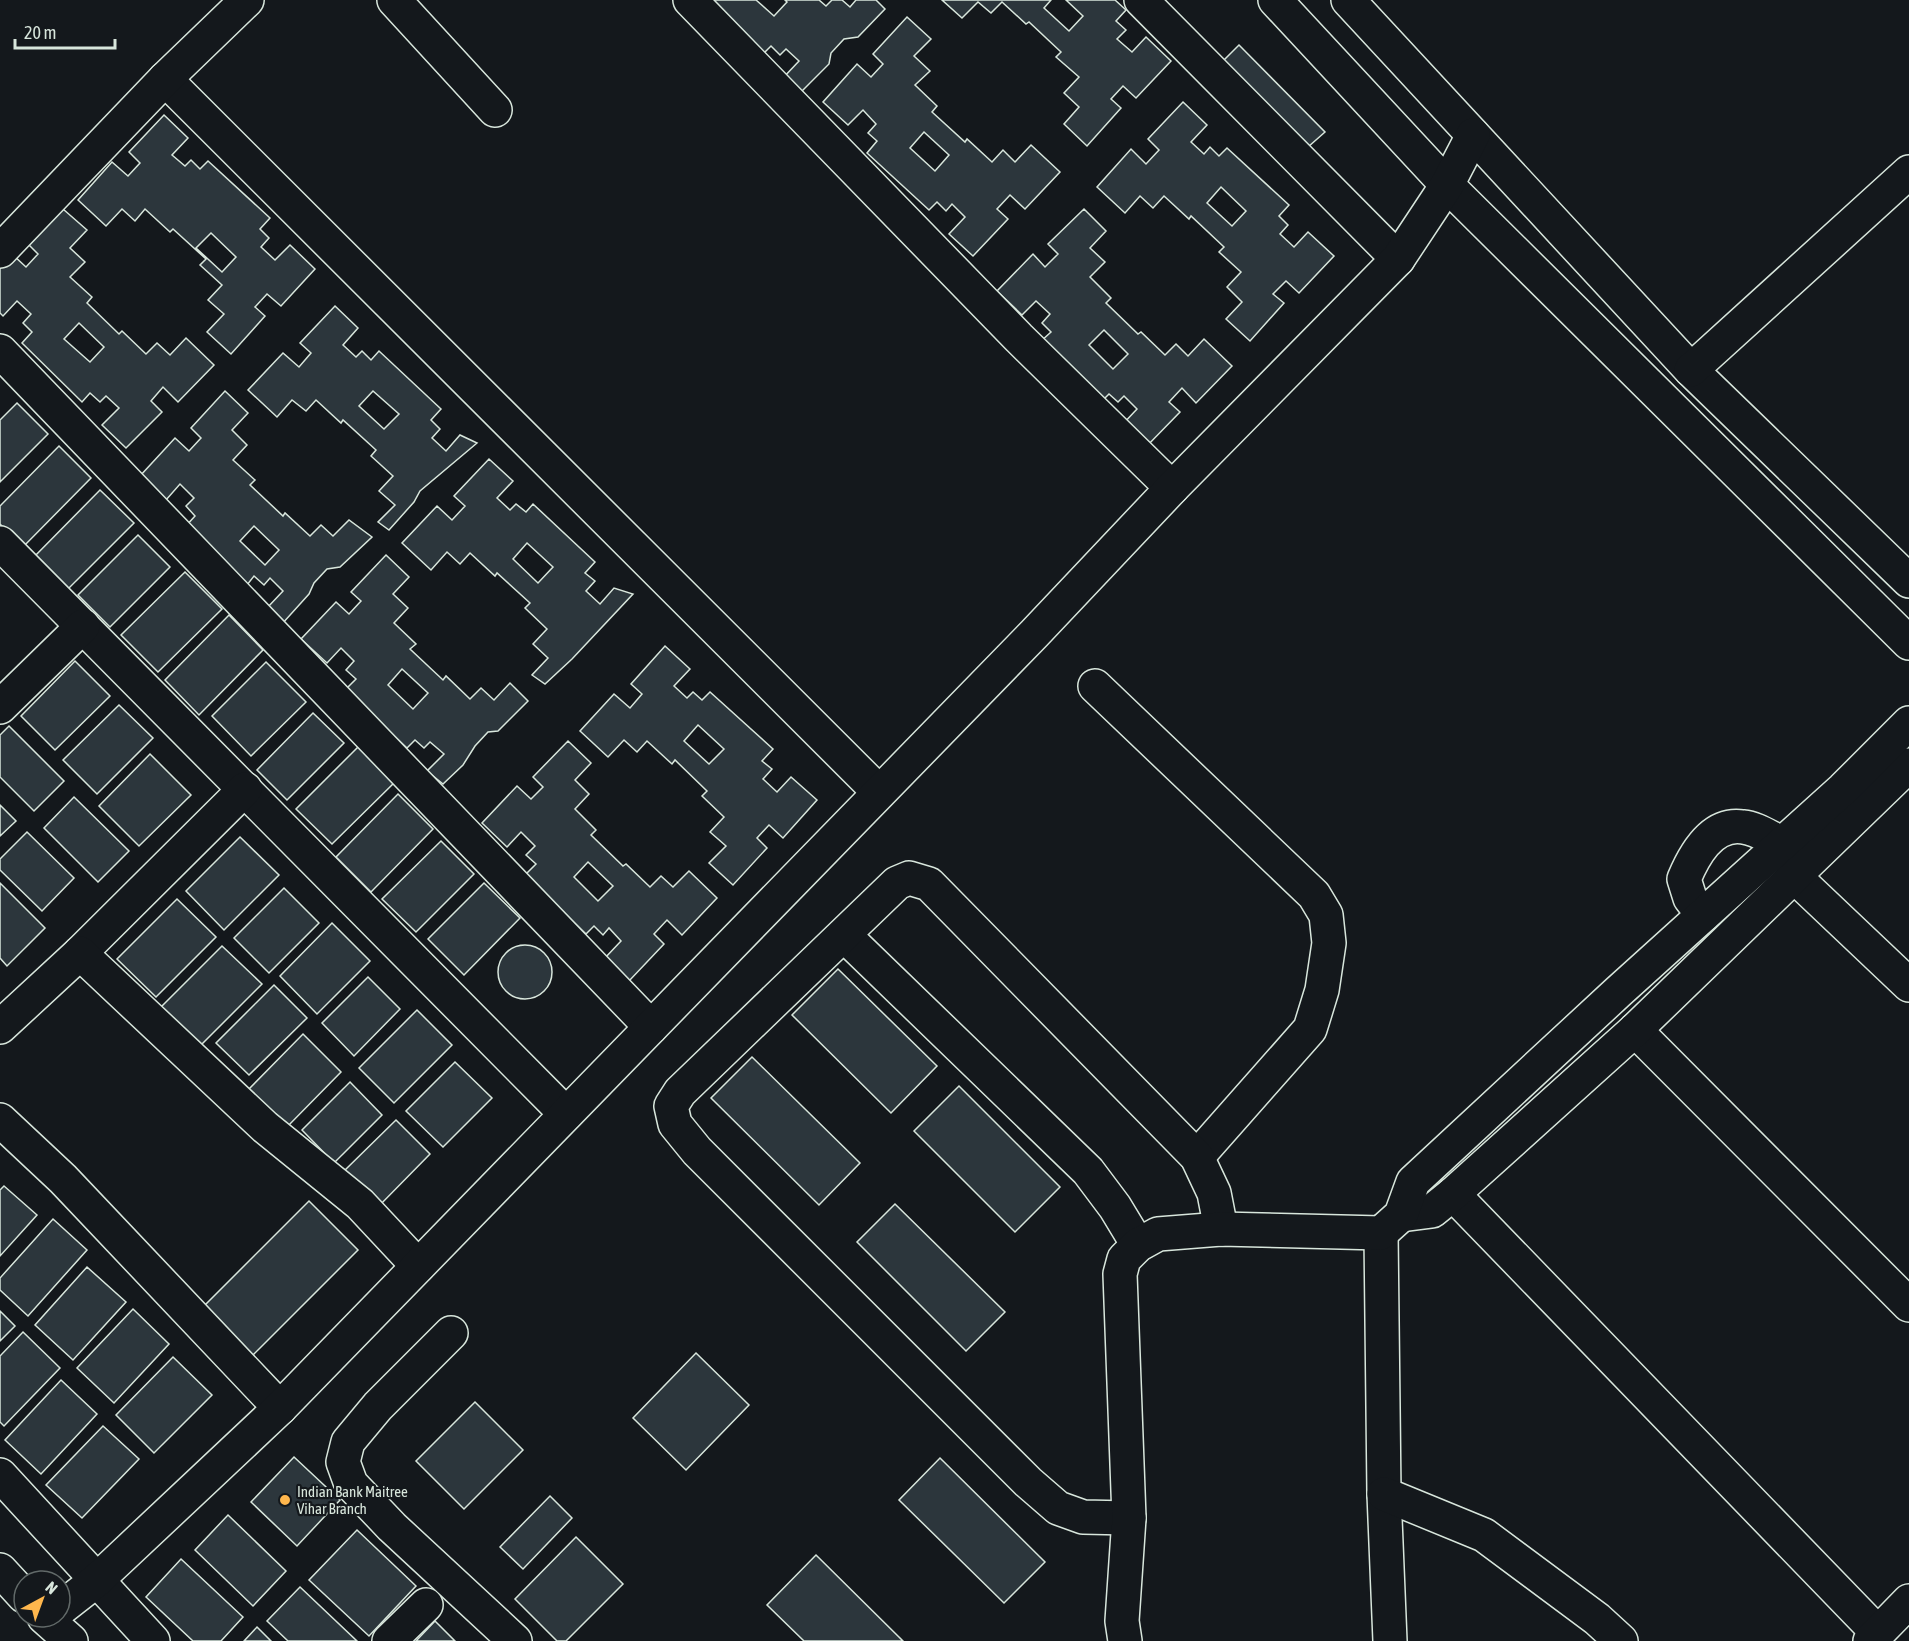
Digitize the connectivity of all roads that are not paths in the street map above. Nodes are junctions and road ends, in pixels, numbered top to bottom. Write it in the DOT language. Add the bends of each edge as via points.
graph roads {
  1 [pos="247,0"];
  2 [pos="394,0"];
  3 [pos="690,0"];
  4 [pos="1141,0"];
  5 [pos="1275,0"];
  6 [pos="1348,0"];
  7 [pos="165,79"];
  8 [pos="495,110"];
  9 [pos="1473,135"];
  10 [pos="1909,172"];
  11 [pos="1448,185"];
  12 [pos="0,251"];
  13 [pos="1398,259"];
  14 [pos="0,351"];
  15 [pos="1691,370"];
  16 [pos="1172,488"];
  17 [pos="0,543"];
  18 [pos="1909,581"];
  19 [pos="83,626"];
  20 [pos="1909,643"];
  21 [pos="1095,686"];
  22 [pos="0,707"];
  23 [pos="1909,723"];
  24 [pos="1909,765"];
  25 [pos="245,789"];
  26 [pos="879,792"];
  27 [pos="1782,843"];
  28 [pos="1794,876"];
  29 [pos="1703,915"];
  30 [pos="844,935"];
  31 [pos="80,953"];
  32 [pos="1909,985"];
  33 [pos="0,1027"];
  34 [pos="651,1027"];
  35 [pos="1635,1029"];
  36 [pos="566,1114"];
  37 [pos="0,1120"];
  38 [pos="1197,1157"];
  39 [pos="1453,1194"];
  40 [pos="1391,1224"];
  41 [pos="1221,1228"];
  42 [pos="1138,1245"];
  43 [pos="418,1266"];
  44 [pos="1909,1305"];
  45 [pos="451,1333"];
  46 [pos="280,1408"];
  47 [pos="0,1475"];
  48 [pos="1384,1494"];
  49 [pos="1129,1518"];
  50 [pos="0,1570"];
  51 [pos="97,1580"];
  52 [pos="12,1583"];
  53 [pos="72,1599"];
  54 [pos="1909,1601"];
  55 [pos="426,1605"];
  56 [pos="61,1629"];
  57 [pos="1874,1637"];
  58 [pos="71,1641"];
  59 [pos="153,1641"];
  60 [pos="389,1641"];
  61 [pos="515,1641"];
  62 [pos="1125,1641"];
  63 [pos="1390,1641"];
  64 [pos="1621,1641"];
  1 -- 7 [label="street"];
  2 -- 8 [label="street"];
  3 -- 16 [label="street" via="1019,338"];
  4 -- 13 [label="street"];
  5 -- 11 [label="street"];
  6 -- 9 [label="street"];
  7 -- 12 [label="street"];
  7 -- 26 [label="street"];
  9 -- 11 [label="street"];
  9 -- 15 [label="street"];
  10 -- 15 [label="street"];
  11 -- 13 [label="street"];
  11 -- 20 [label="street"];
  13 -- 16 [label="street"];
  14 -- 34 [label="street"];
  15 -- 18 [label="street"];
  16 -- 26 [label="street"];
  17 -- 19 [label="street"];
  19 -- 22 [label="street"];
  19 -- 25 [label="street"];
  21 -- 38 [label="street" via="1314,895 1326,915 1329,943 1322,990 1310,1029"];
  23 -- 27 [label="street"];
  24 -- 28 [label="street"];
  25 -- 31 [label="street"];
  25 -- 36 [label="street"];
  26 -- 34 [label="street"];
  27 -- 29 [label="street"];
  27 -- 29 [label="street" via="1745,827 1730,825 1712,835 1694,856 1684,879 1690,898"];
  28 -- 32 [label="street"];
  28 -- 35 [label="street"];
  29 -- 40 [label="street" via="1413,1182"];
  30 -- 38 [label="street" via="897,883 909,878 929,884"];
  30 -- 42 [label="street" via="1088,1172"];
  30 -- 49 [label="street" via="680,1092 671,1106 675,1124 697,1151 1050,1502 1083,1517"];
  31 -- 33 [label="street"];
  31 -- 43 [label="street" via="266,1127 360,1204"];
  34 -- 36 [label="street"];
  35 -- 39 [label="street"];
  35 -- 44 [label="street"];
  36 -- 43 [label="street"];
  37 -- 46 [label="street" via="63,1179"];
  38 -- 41 [label="street" via="1214,1193"];
  39 -- 40 [label="street" via="1432,1211"];
  39 -- 57 [label="street"];
  40 -- 41 [label="street"];
  40 -- 48 [label="street"];
  41 -- 42 [label="street" via="1158,1234"];
  42 -- 49 [label="street" via="1124,1259 1120,1274"];
  43 -- 46 [label="street"];
  45 -- 61 [label="street" via="378,1406 348,1443 343,1462 351,1484 392,1527"];
  46 -- 51 [label="street"];
  47 -- 51 [label="street"];
  48 -- 63 [label="street"];
  48 -- 64 [label="street" via="1484,1535"];
  49 -- 62 [label="street" via="1122,1621"];
  50 -- 52 [label="street"];
  51 -- 53 [label="street"];
  51 -- 59 [label="street"];
  54 -- 57 [label="street"];
  55 -- 60 [label="street"];
  56 -- 58 [label="street"];
}
